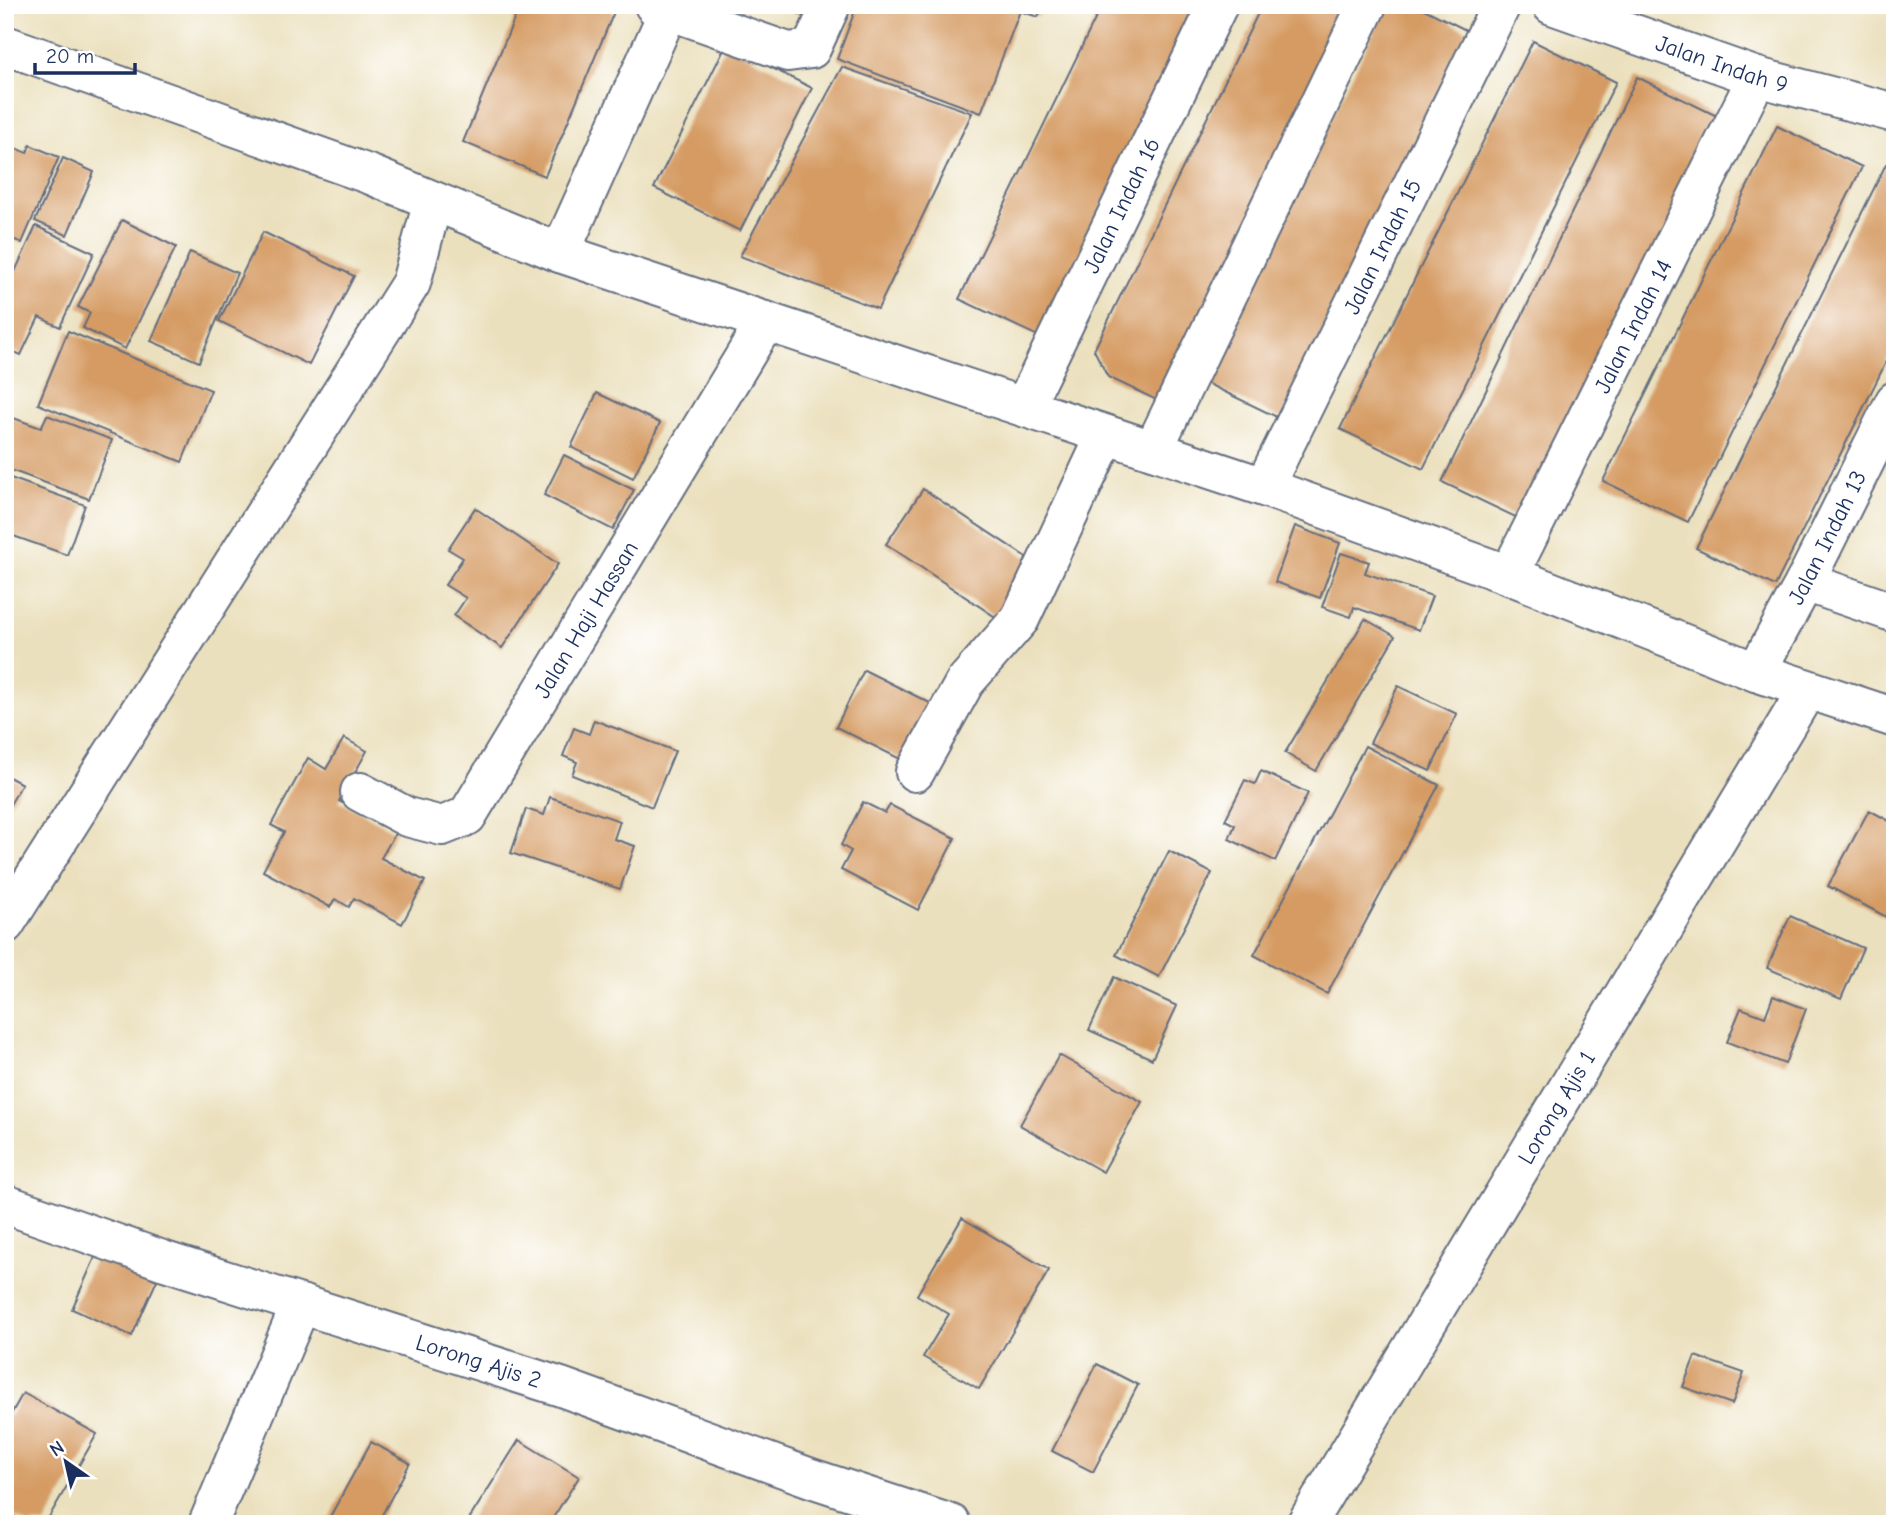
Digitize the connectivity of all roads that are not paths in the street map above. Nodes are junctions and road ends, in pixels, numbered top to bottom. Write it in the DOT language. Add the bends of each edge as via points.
graph roads {
  1 [pos="831,5"];
  2 [pos="1219,5"];
  3 [pos="1367,5"];
  4 [pos="1501,5"];
  5 [pos="1552,5"];
  6 [pos="661,8"];
  7 [pos="5,45"];
  8 [pos="1757,77"];
  9 [pos="1895,113"];
  10 [pos="433,201"];
  11 [pos="560,253"];
  12 [pos="766,321"];
  13 [pos="1895,401"];
  14 [pos="1024,407"];
  15 [pos="1106,435"];
  16 [pos="1153,450"];
  17 [pos="1264,487"];
  18 [pos="1509,575"];
  19 [pos="1805,582"];
  20 [pos="1895,613"];
  21 [pos="1756,672"];
  22 [pos="1807,690"];
  23 [pos="1895,718"];
  24 [pos="915,772"];
  25 [pos="360,792"];
  26 [pos="5,924"];
  27 [pos="5,1204"];
  28 [pos="301,1304"];
  29 [pos="208,1524"];
  30 [pos="951,1524"];
  31 [pos="1306,1524"];
  1 -- 6 [label="street" via="811,49 788,52"];
  2 -- 14 [label="street, Jalan Indah 16"];
  3 -- 16 [label="street"];
  4 -- 17 [label="street, Jalan Indah 15"];
  5 -- 8 [label="street, Jalan Indah 9"];
  6 -- 11 [label="street"];
  7 -- 10 [label="street"];
  8 -- 9 [label="street, Jalan Indah 9"];
  8 -- 18 [label="street, Jalan Indah 14"];
  10 -- 11 [label="street"];
  10 -- 26 [label="street" via="411,283"];
  11 -- 12 [label="street"];
  12 -- 14 [label="street"];
  12 -- 25 [label="street, Jalan Haji Hassan" via="467,816 442,826 407,817"];
  13 -- 19 [label="street, Jalan Indah 13"];
  14 -- 15 [label="street"];
  15 -- 16 [label="street"];
  15 -- 24 [label="street" via="1020,620 965,682"];
  16 -- 17 [label="street"];
  17 -- 18 [label="street"];
  18 -- 21 [label="street"];
  19 -- 20 [label="street"];
  19 -- 21 [label="street, Jalan Indah 13"];
  21 -- 22 [label="street"];
  22 -- 23 [label="street"];
  22 -- 31 [label="street, Lorong Ajis 1"];
  27 -- 28 [label="street, Lorong Ajis 2"];
  28 -- 29 [label="street"];
  28 -- 30 [label="street, Lorong Ajis 2" via="561,1387"];
}
